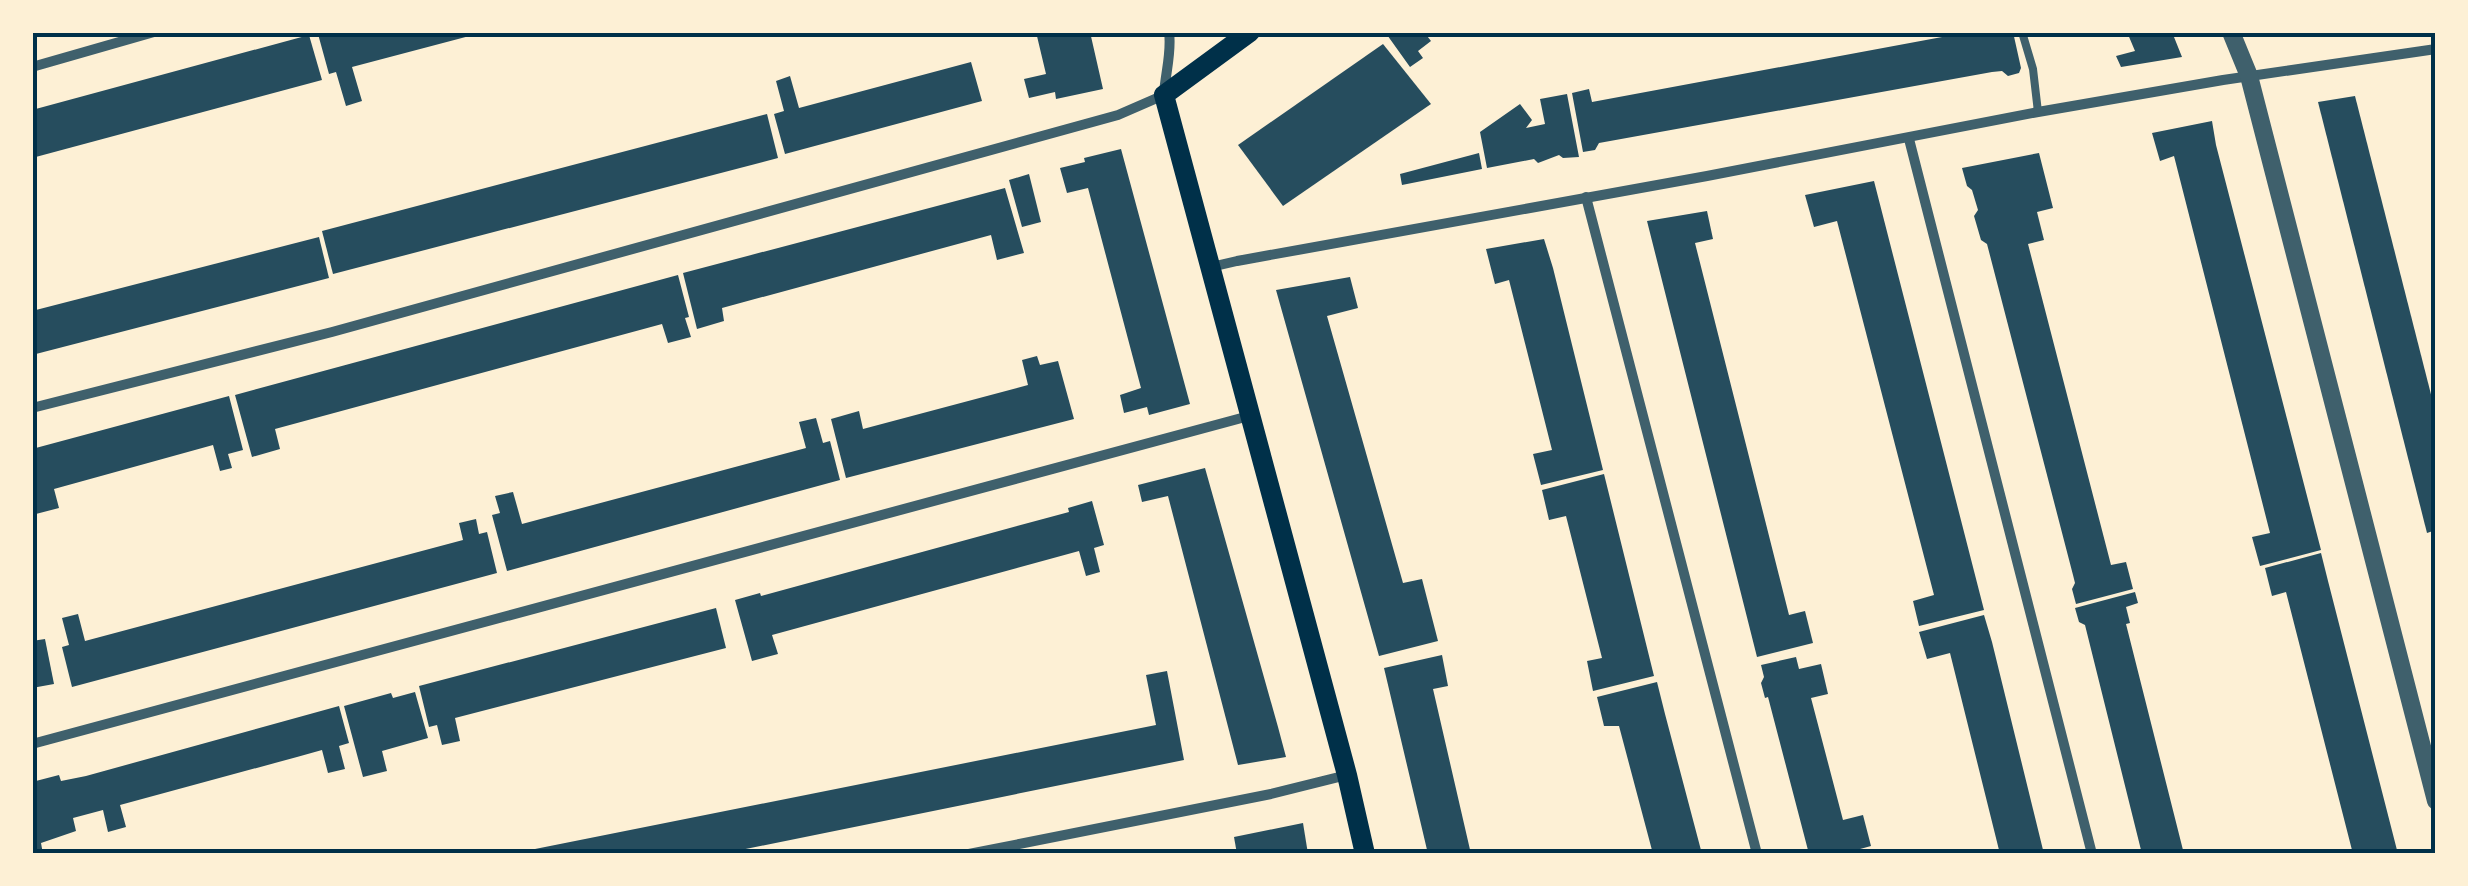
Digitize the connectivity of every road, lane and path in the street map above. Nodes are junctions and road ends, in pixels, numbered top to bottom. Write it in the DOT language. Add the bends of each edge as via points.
graph roads {
  1 [pos="154,32"];
  2 [pos="1169,32"];
  3 [pos="1250,32"];
  4 [pos="2022,32"];
  5 [pos="2232,32"];
  6 [pos="2436,48"];
  7 [pos="32,67"];
  8 [pos="2250,76"];
  9 [pos="1164,96"];
  10 [pos="2038,112"];
  11 [pos="1909,138"];
  12 [pos="1586,196"];
  13 [pos="1208,268"];
  14 [pos="32,408"];
  15 [pos="1249,416"];
  16 [pos="32,744"];
  17 [pos="1347,775"];
  18 [pos="2436,802"];
  19 [pos="969,854"];
  20 [pos="1365,854"];
  21 [pos="1757,854"];
  22 [pos="2092,854"];
  1 -- 7 [label="street"];
  2 -- 9 [label="street"];
  3 -- 9 [label="main road"];
  4 -- 10 [label="lane"];
  5 -- 8 [label="street"];
  6 -- 8 [label="street"];
  8 -- 10 [label="street"];
  8 -- 18 [label="street"];
  9 -- 13 [label="main road"];
  9 -- 14 [label="street" via="1118,115 332,332"];
  10 -- 11 [label="street"];
  11 -- 12 [label="street"];
  11 -- 22 [label="street"];
  12 -- 13 [label="street"];
  12 -- 21 [label="street"];
  13 -- 15 [label="main road"];
  15 -- 16 [label="street"];
  15 -- 17 [label="main road"];
  17 -- 19 [label="street"];
  17 -- 20 [label="main road"];
}
